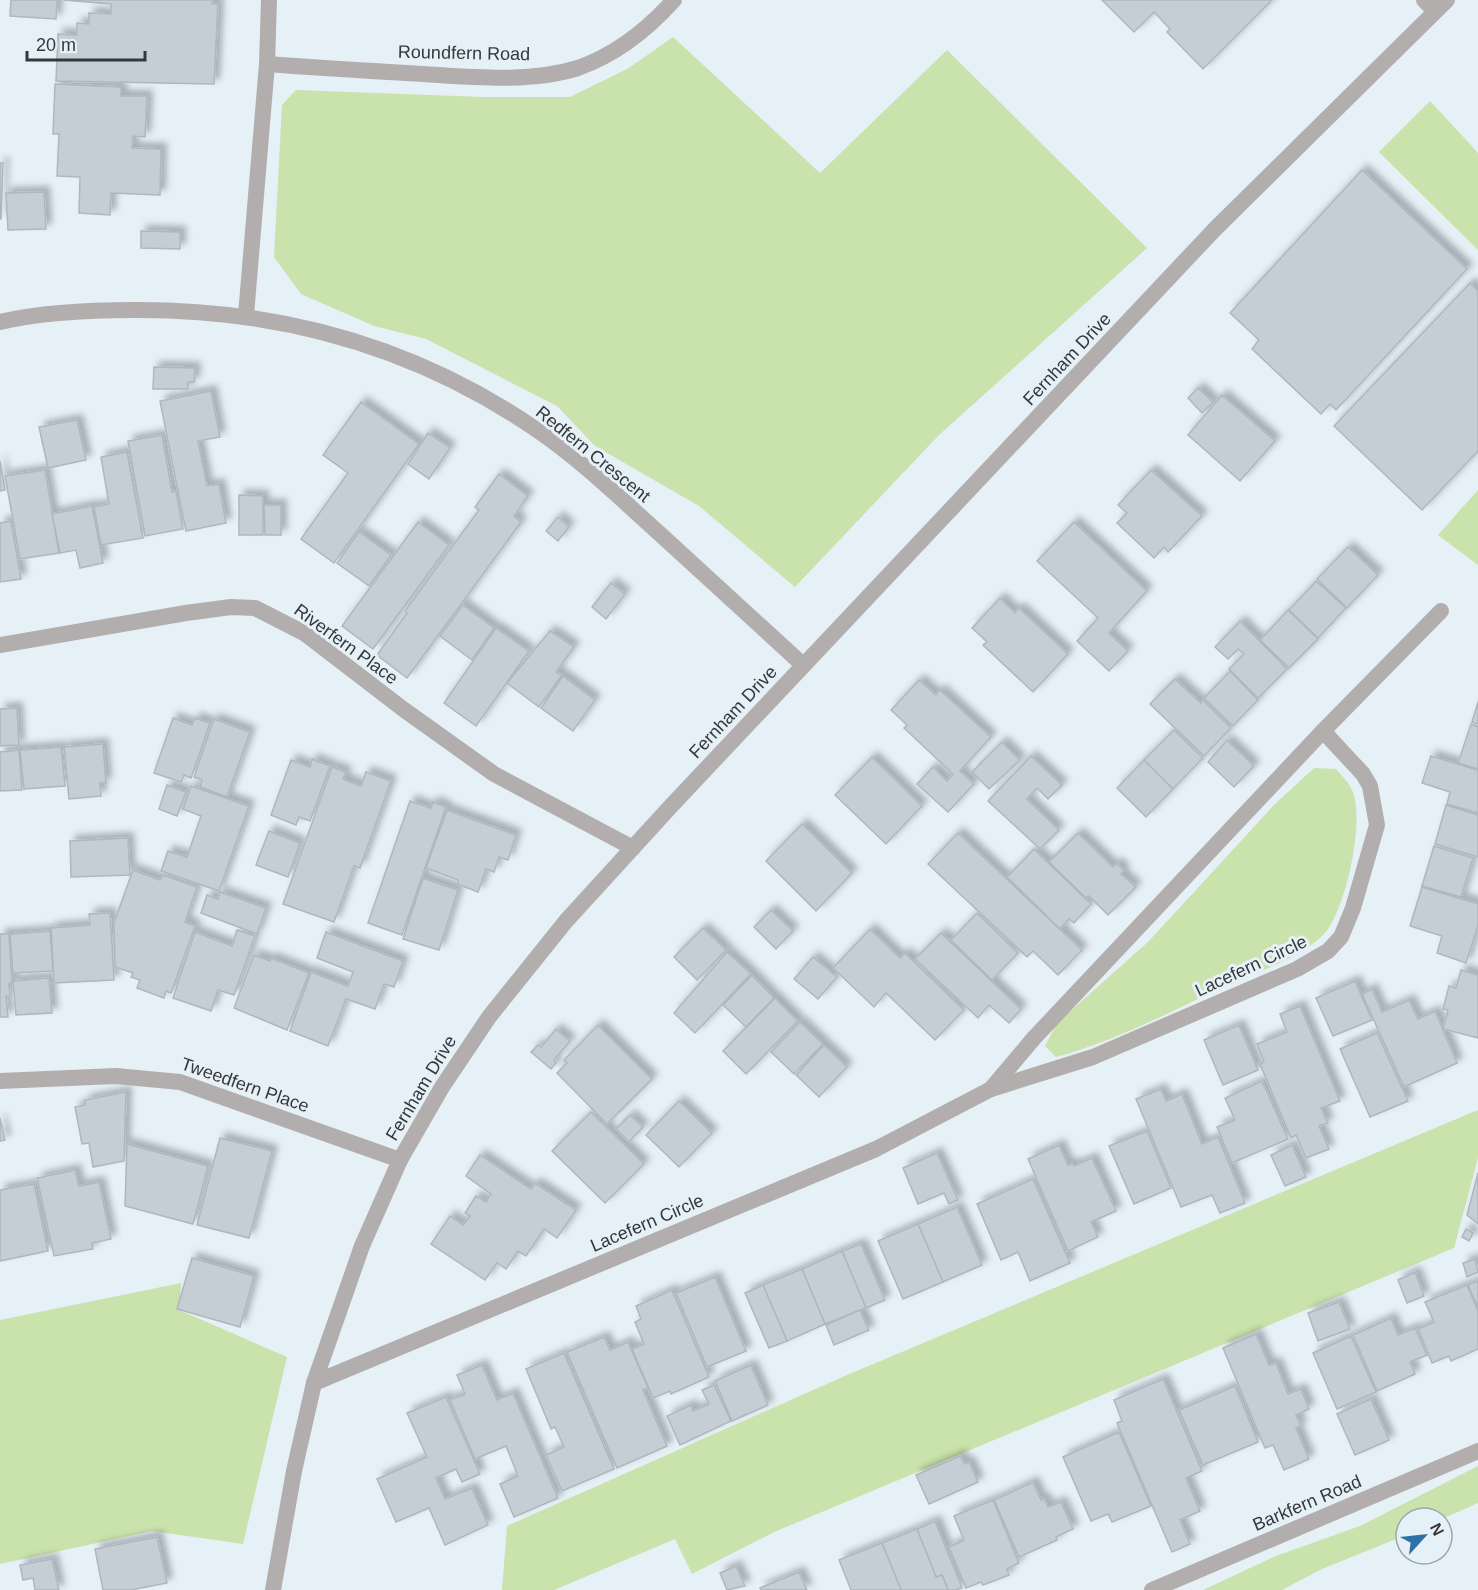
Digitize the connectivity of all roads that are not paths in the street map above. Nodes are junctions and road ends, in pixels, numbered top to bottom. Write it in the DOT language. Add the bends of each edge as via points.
graph roads {
  1 [pos="269,0"];
  2 [pos="674,0"];
  3 [pos="1435,4"];
  4 [pos="267,64"];
  5 [pos="246,315"];
  6 [pos="0,322"];
  7 [pos="1441,611"];
  8 [pos="0,645"];
  9 [pos="803,665"];
  10 [pos="1323,731"];
  11 [pos="633,848"];
  12 [pos="0,1081"];
  13 [pos="991,1089"];
  14 [pos="400,1160"];
  15 [pos="314,1383"];
  16 [pos="1478,1451"];
  17 [pos="273,1590"];
  18 [pos="1152,1590"];
  1 -- 4 [label="street"];
  2 -- 4 [label="street, Roundfern Road" via="613,52 577,68 477,77"];
  3 -- 9 [label="street, Fernham Drive" via="1215,229"];
  4 -- 5 [label="street"];
  5 -- 6 [label="street, Redfern Crescent" via="92,310"];
  5 -- 9 [label="street, Redfern Crescent" via="366,344 474,391 538,431 613,491"];
  7 -- 10 [label="street, Lacefern Circle"];
  8 -- 11 [label="street, Riverfern Place" via="186,613 255,608 304,633 494,774"];
  9 -- 11 [label="street, Fernham Drive"];
  10 -- 13 [label="street, Lacefern Circle" via="1034,1038"];
  10 -- 13 [label="street, Lacefern Circle" via="1370,786 1377,825 1341,937 1328,951 1296,969 1094,1058"];
  11 -- 14 [label="street, Fernham Drive" via="566,921 489,1017"];
  12 -- 14 [label="street, Tweedfern Place" via="116,1076 180,1082"];
  13 -- 15 [label="street, Lacefern Circle" via="876,1149"];
  14 -- 15 [label="street, Fernham Drive" via="362,1246"];
  15 -- 17 [label="street, Fernham Drive"];
  16 -- 18 [label="street, Barkfern Road"];
}
